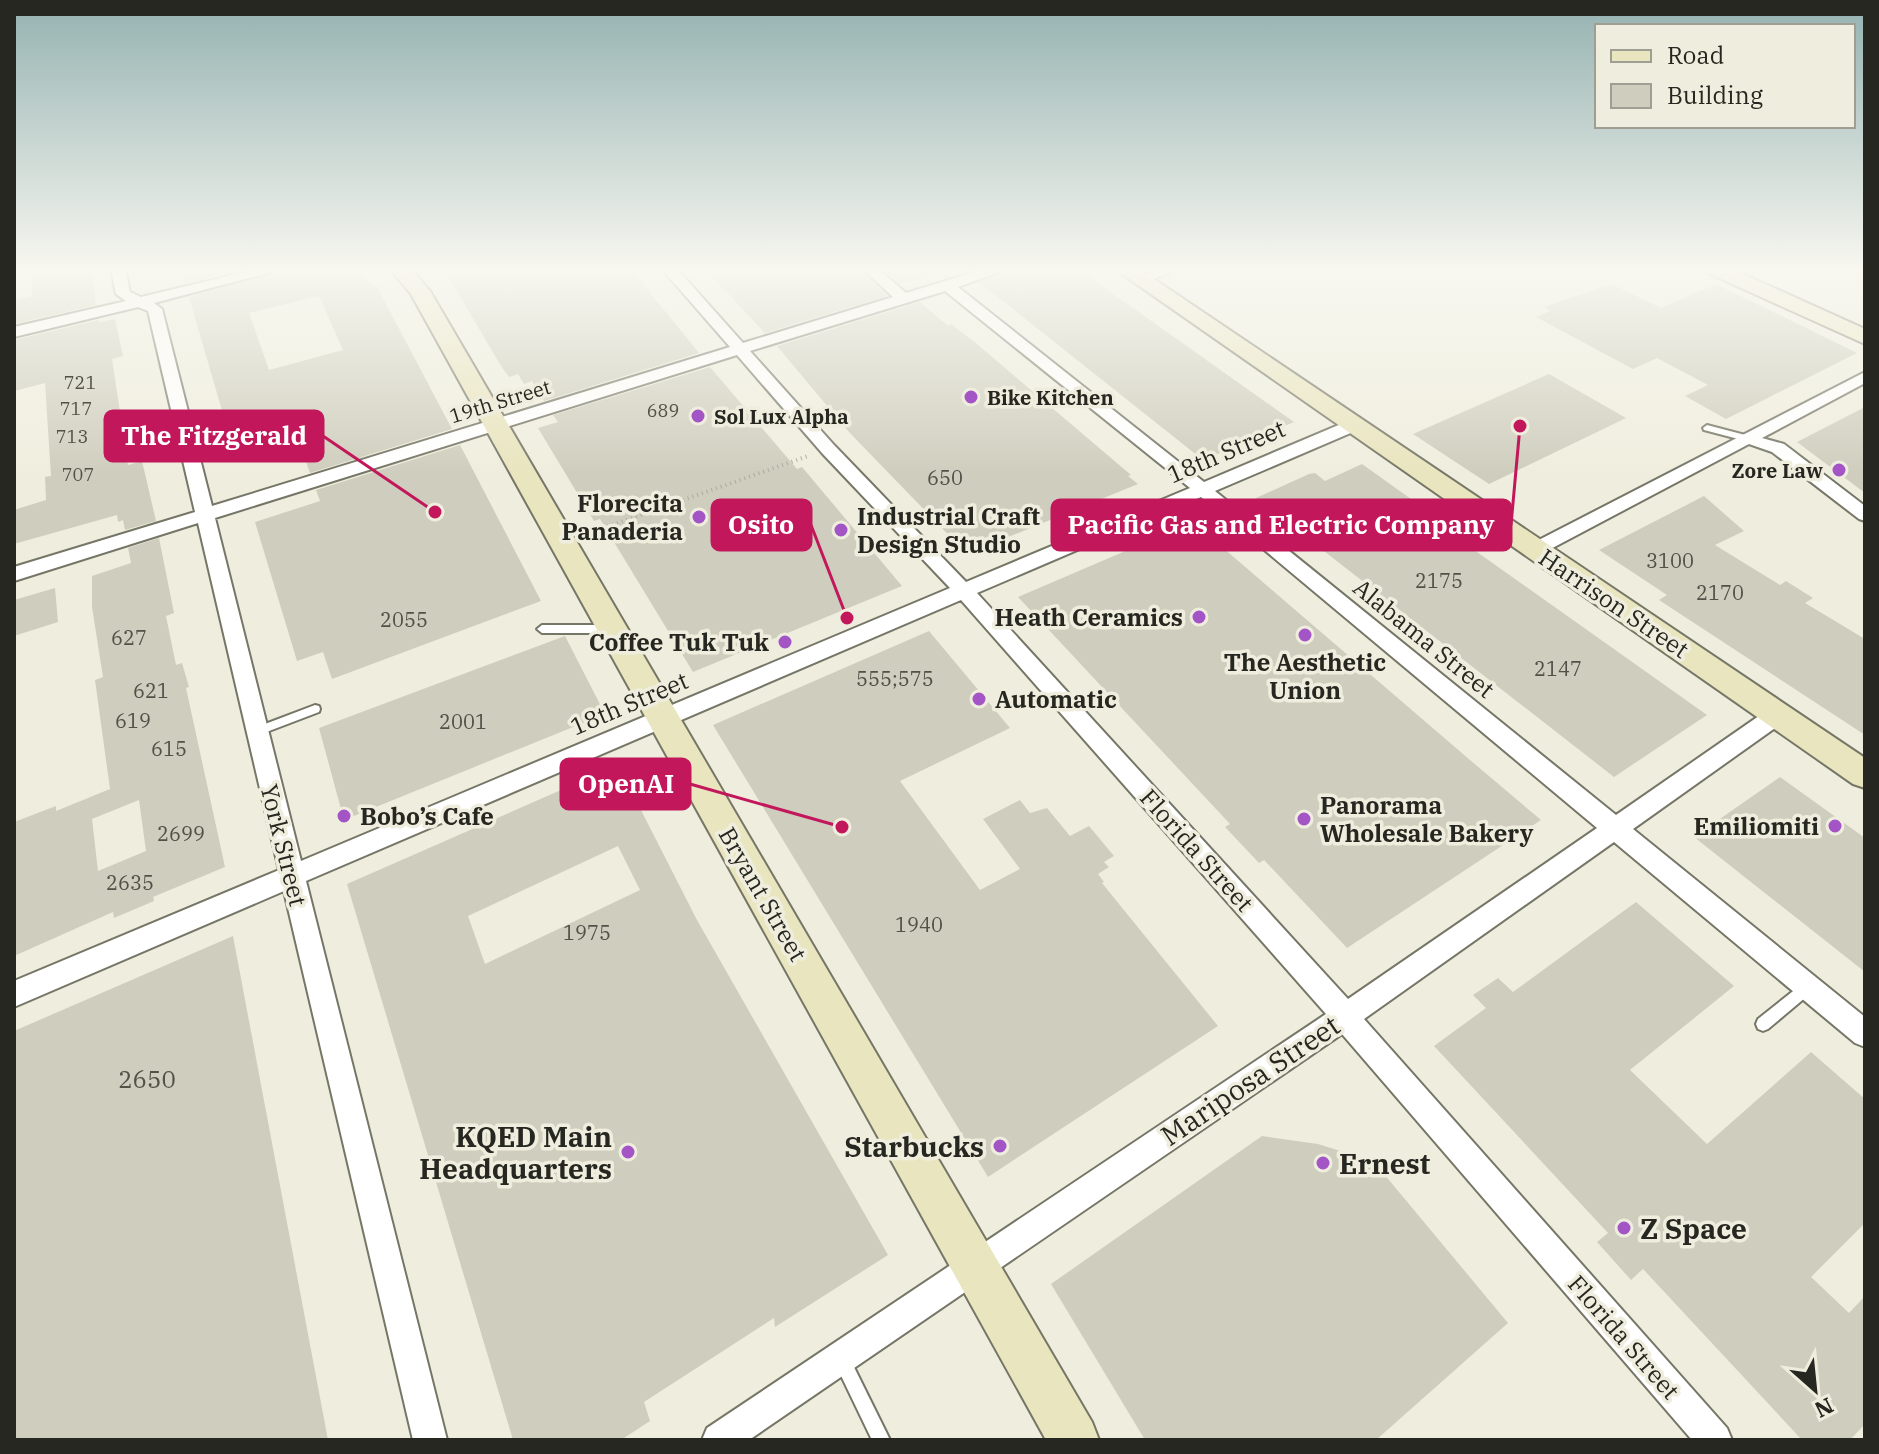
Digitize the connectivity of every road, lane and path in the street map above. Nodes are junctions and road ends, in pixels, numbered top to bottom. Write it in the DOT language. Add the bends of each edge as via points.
graph roads {
  1 [pos="162,337"];
  2 [pos="445,337"];
  3 [pos="728,337"];
  4 [pos="782,337"];
  5 [pos="1012,337"];
  6 [pos="1225,337"];
  7 [pos="739,350"];
  8 [pos="1865,377"];
  9 [pos="1354,425"];
  10 [pos="495,426"];
  11 [pos="1707,428"];
  12 [pos="1746,438"];
  13 [pos="828,449"];
  14 [pos="1202,489"];
  15 [pos="204,515"];
  16 [pos="1865,515"];
  17 [pos="562,542"];
  18 [pos="1536,549"];
  19 [pos="14,574"];
  20 [pos="965,592"];
  21 [pos="542,629"];
  22 [pos="613,629"];
  23 [pos="315,709"];
  24 [pos="1777,715"];
  25 [pos="663,717"];
  26 [pos="256,732"];
  27 [pos="1865,775"];
  28 [pos="1616,829"];
  29 [pos="291,876"];
  30 [pos="1807,987"];
  31 [pos="14,994"];
  32 [pos="1345,1017"];
  33 [pos="1763,1024"];
  34 [pos="1865,1034"];
  35 [pos="974,1265"];
  36 [pos="840,1357"];
  37 [pos="874,1437"];
  38 [pos="430,1440"];
  39 [pos="719,1440"];
  40 [pos="1074,1440"];
  41 [pos="1715,1440"];
  1 -- 15 [label="street, York Street"];
  2 -- 10 [label="street, Bryant Street"];
  3 -- 7 [label="street, Florida Street"];
  4 -- 7 [label="street, 19th Street"];
  5 -- 14 [label="street, Alabama Street"];
  6 -- 9 [label="street, Harrison Street"];
  7 -- 10 [label="street, 19th Street"];
  7 -- 13 [label="street, Florida Street"];
  8 -- 12 [label="street"];
  9 -- 14 [label="street, 18th Street"];
  9 -- 18 [label="street, Harrison Street"];
  10 -- 15 [label="street, 19th Street"];
  10 -- 17 [label="street, Bryant Street"];
  11 -- 12 [label="lane"];
  12 -- 16 [label="street" via="1778,448"];
  12 -- 18 [label="street"];
  13 -- 17 [label="path"];
  13 -- 20 [label="street, Florida Street"];
  14 -- 20 [label="street, 18th Street"];
  14 -- 28 [label="street, Alabama Street"];
  15 -- 19 [label="street, 19th Street"];
  15 -- 26 [label="street, York Street"];
  17 -- 22 [label="street, Bryant Street"];
  18 -- 24 [label="street, Harrison Street"];
  20 -- 25 [label="street, 18th Street"];
  20 -- 32 [label="street, Florida Street"];
  21 -- 22 [label="lane"];
  22 -- 25 [label="street, Bryant Street"];
  23 -- 26 [label="lane"];
  24 -- 27 [label="street, Harrison Street"];
  24 -- 28 [label="street, Mariposa Street"];
  25 -- 29 [label="street, 18th Street"];
  25 -- 35 [label="street, Bryant Street"];
  26 -- 29 [label="street, York Street"];
  28 -- 30 [label="street, Alabama Street"];
  28 -- 32 [label="street, Mariposa Street"];
  29 -- 31 [label="street, 18th Street"];
  29 -- 38 [label="street, York Street"];
  30 -- 33 [label="lane"];
  30 -- 34 [label="street, Alabama Street"];
  32 -- 35 [label="street, Mariposa Street"];
  32 -- 41 [label="street, Florida Street"];
  35 -- 36 [label="street, Mariposa Street"];
  35 -- 40 [label="street, Bryant Street"];
  36 -- 37 [label="lane"];
  36 -- 39 [label="street, Mariposa Street"];
}
